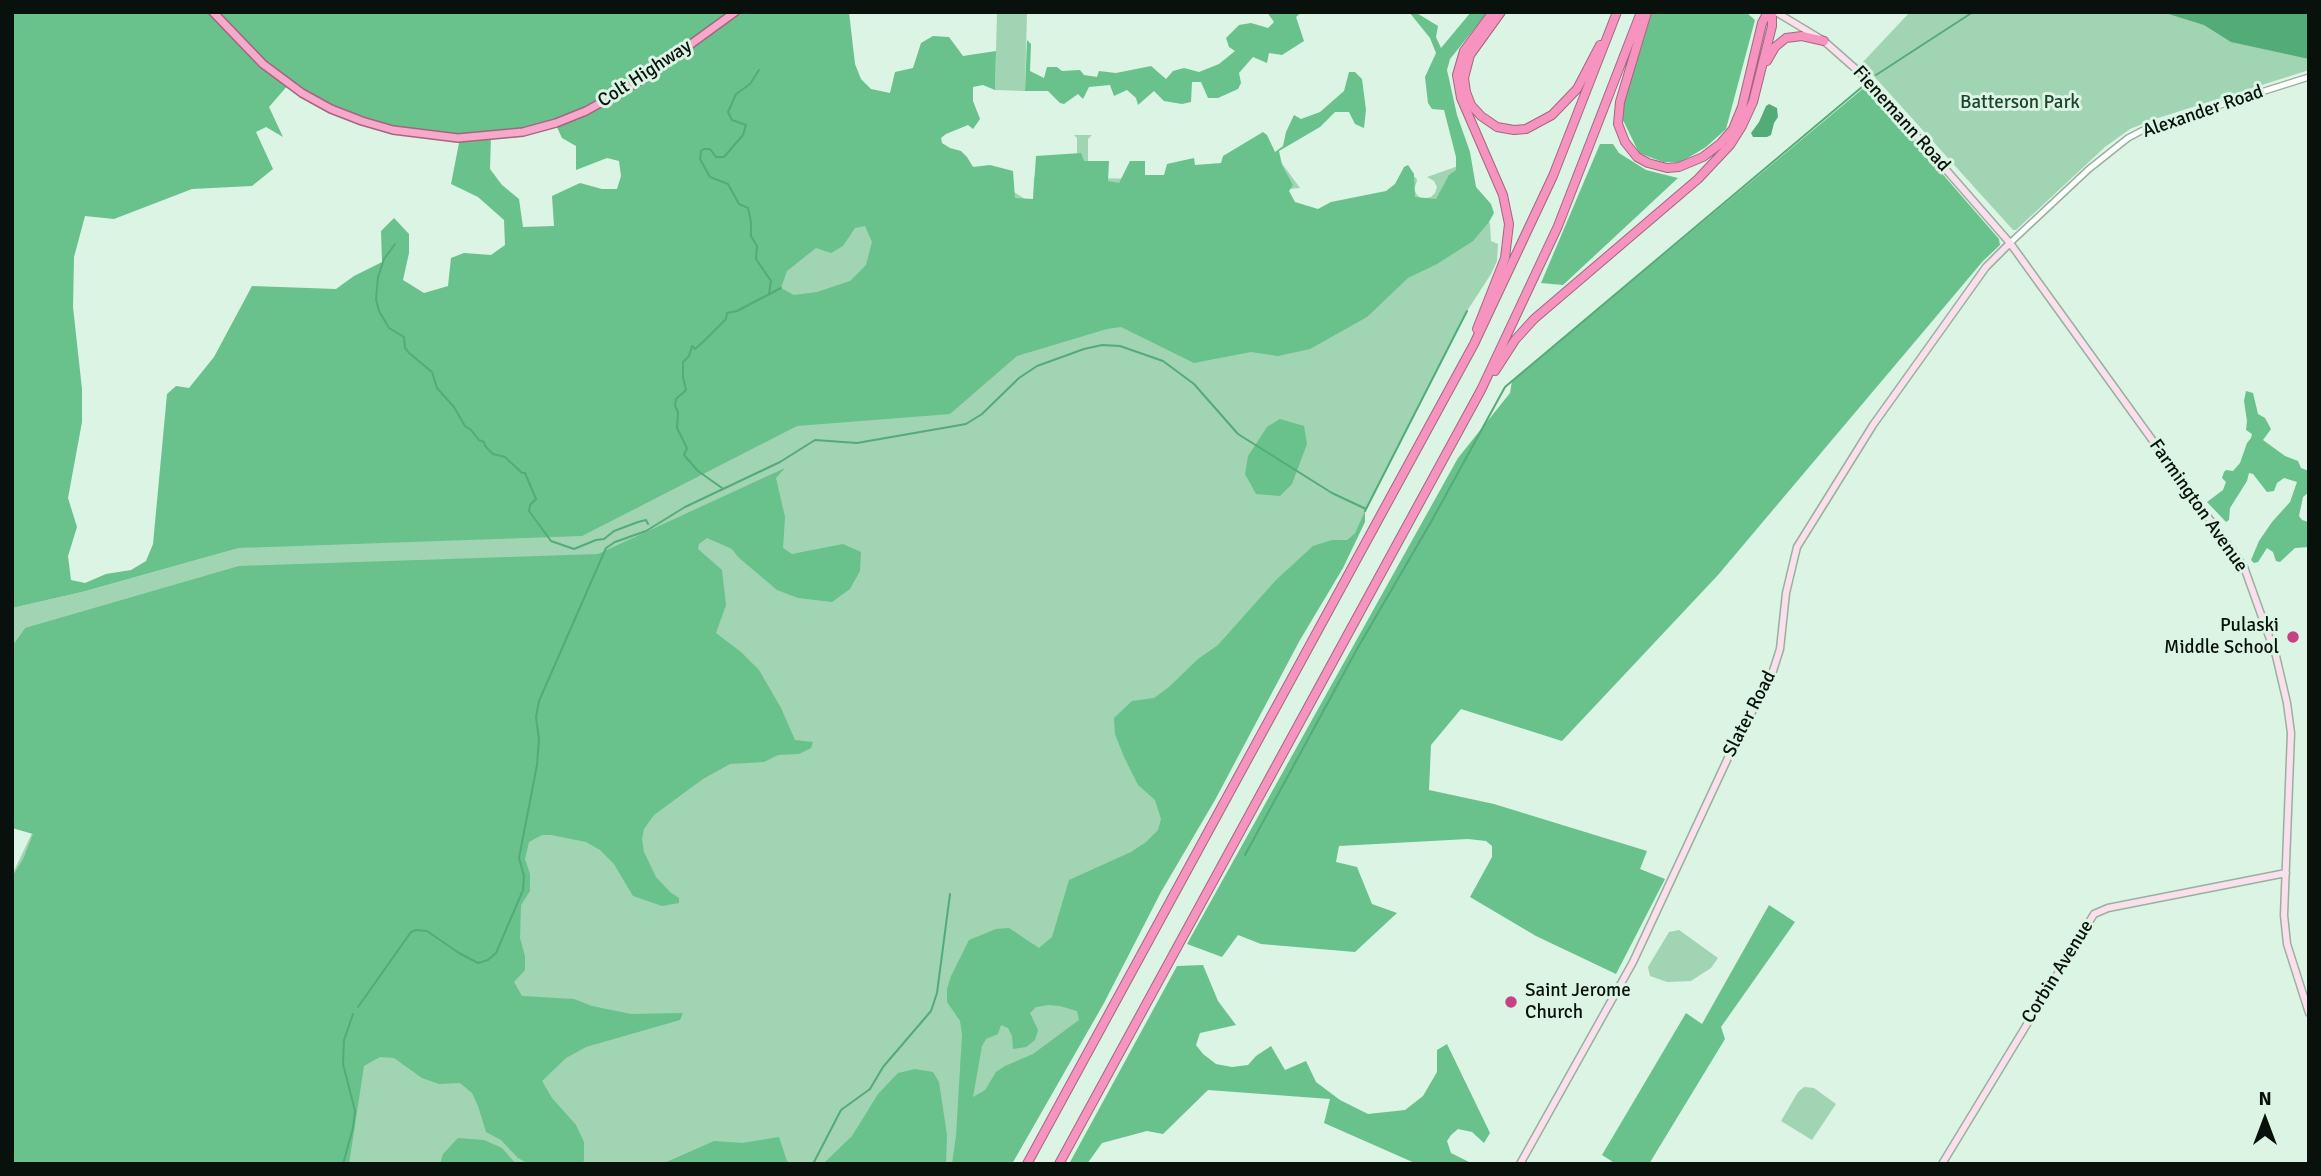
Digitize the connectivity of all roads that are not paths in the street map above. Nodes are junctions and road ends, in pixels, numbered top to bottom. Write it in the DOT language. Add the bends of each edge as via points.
graph roads {
  1 [pos="212,12"];
  2 [pos="735,12"];
  3 [pos="1493,12"];
  4 [pos="1501,12"];
  5 [pos="1618,12"];
  6 [pos="1641,12"];
  7 [pos="1647,12"];
  8 [pos="1772,12"];
  9 [pos="1614,22"];
  10 [pos="1824,41"];
  11 [pos="1761,69"];
  12 [pos="2309,77"];
  13 [pos="2010,243"];
  14 [pos="1466,360"];
  15 [pos="1481,390"];
  16 [pos="2286,873"];
  17 [pos="2309,1013"];
  18 [pos="1027,1164"];
  19 [pos="1059,1164"];
  20 [pos="1520,1164"];
  21 [pos="1942,1164"];
  1 -- 2 [label="highway, Colt Highway" via="263,64 324,105 394,130 458,138 523,132 586,111 643,79"];
  3 -- 14 [label="highway" via="1463,54 1457,81 1503,195 1510,232 1506,258"];
  4 -- 9 [label="highway" via="1469,55 1464,83 1477,113 1509,130 1536,126 1565,104"];
  5 -- 9 [label="highway"];
  6 -- 15 [label="highway" via="1558,226"];
  7 -- 8 [label="highway" via="1620,102 1618,124 1637,156 1672,168 1708,155 1734,127 1763,20"];
  8 -- 10 [label="main road, Fienemann Road"];
  8 -- 11 [label="highway"];
  9 -- 14 [label="highway" via="1534,220"];
  10 -- 11 [label="highway" via="1802,36 1784,39"];
  10 -- 13 [label="main road, Fienemann Road" via="1879,92"];
  11 -- 15 [label="highway" via="1745,120 1719,158 1534,319"];
  12 -- 13 [label="street, Alexander Road" via="2128,138"];
  13 -- 16 [label="main road, Farmington Avenue" via="2244,567 2276,656 2288,708"];
  13 -- 20 [label="main road, Slater Road" via="1986,267 1873,425 1797,547 1771,677 1734,745 1633,962"];
  14 -- 18 [label="highway"];
  15 -- 19 [label="highway"];
  16 -- 17 [label="main road, Farmington Avenue" via="2287,944"];
  16 -- 21 [label="main road, Corbin Avenue" via="2094,914"];
}
